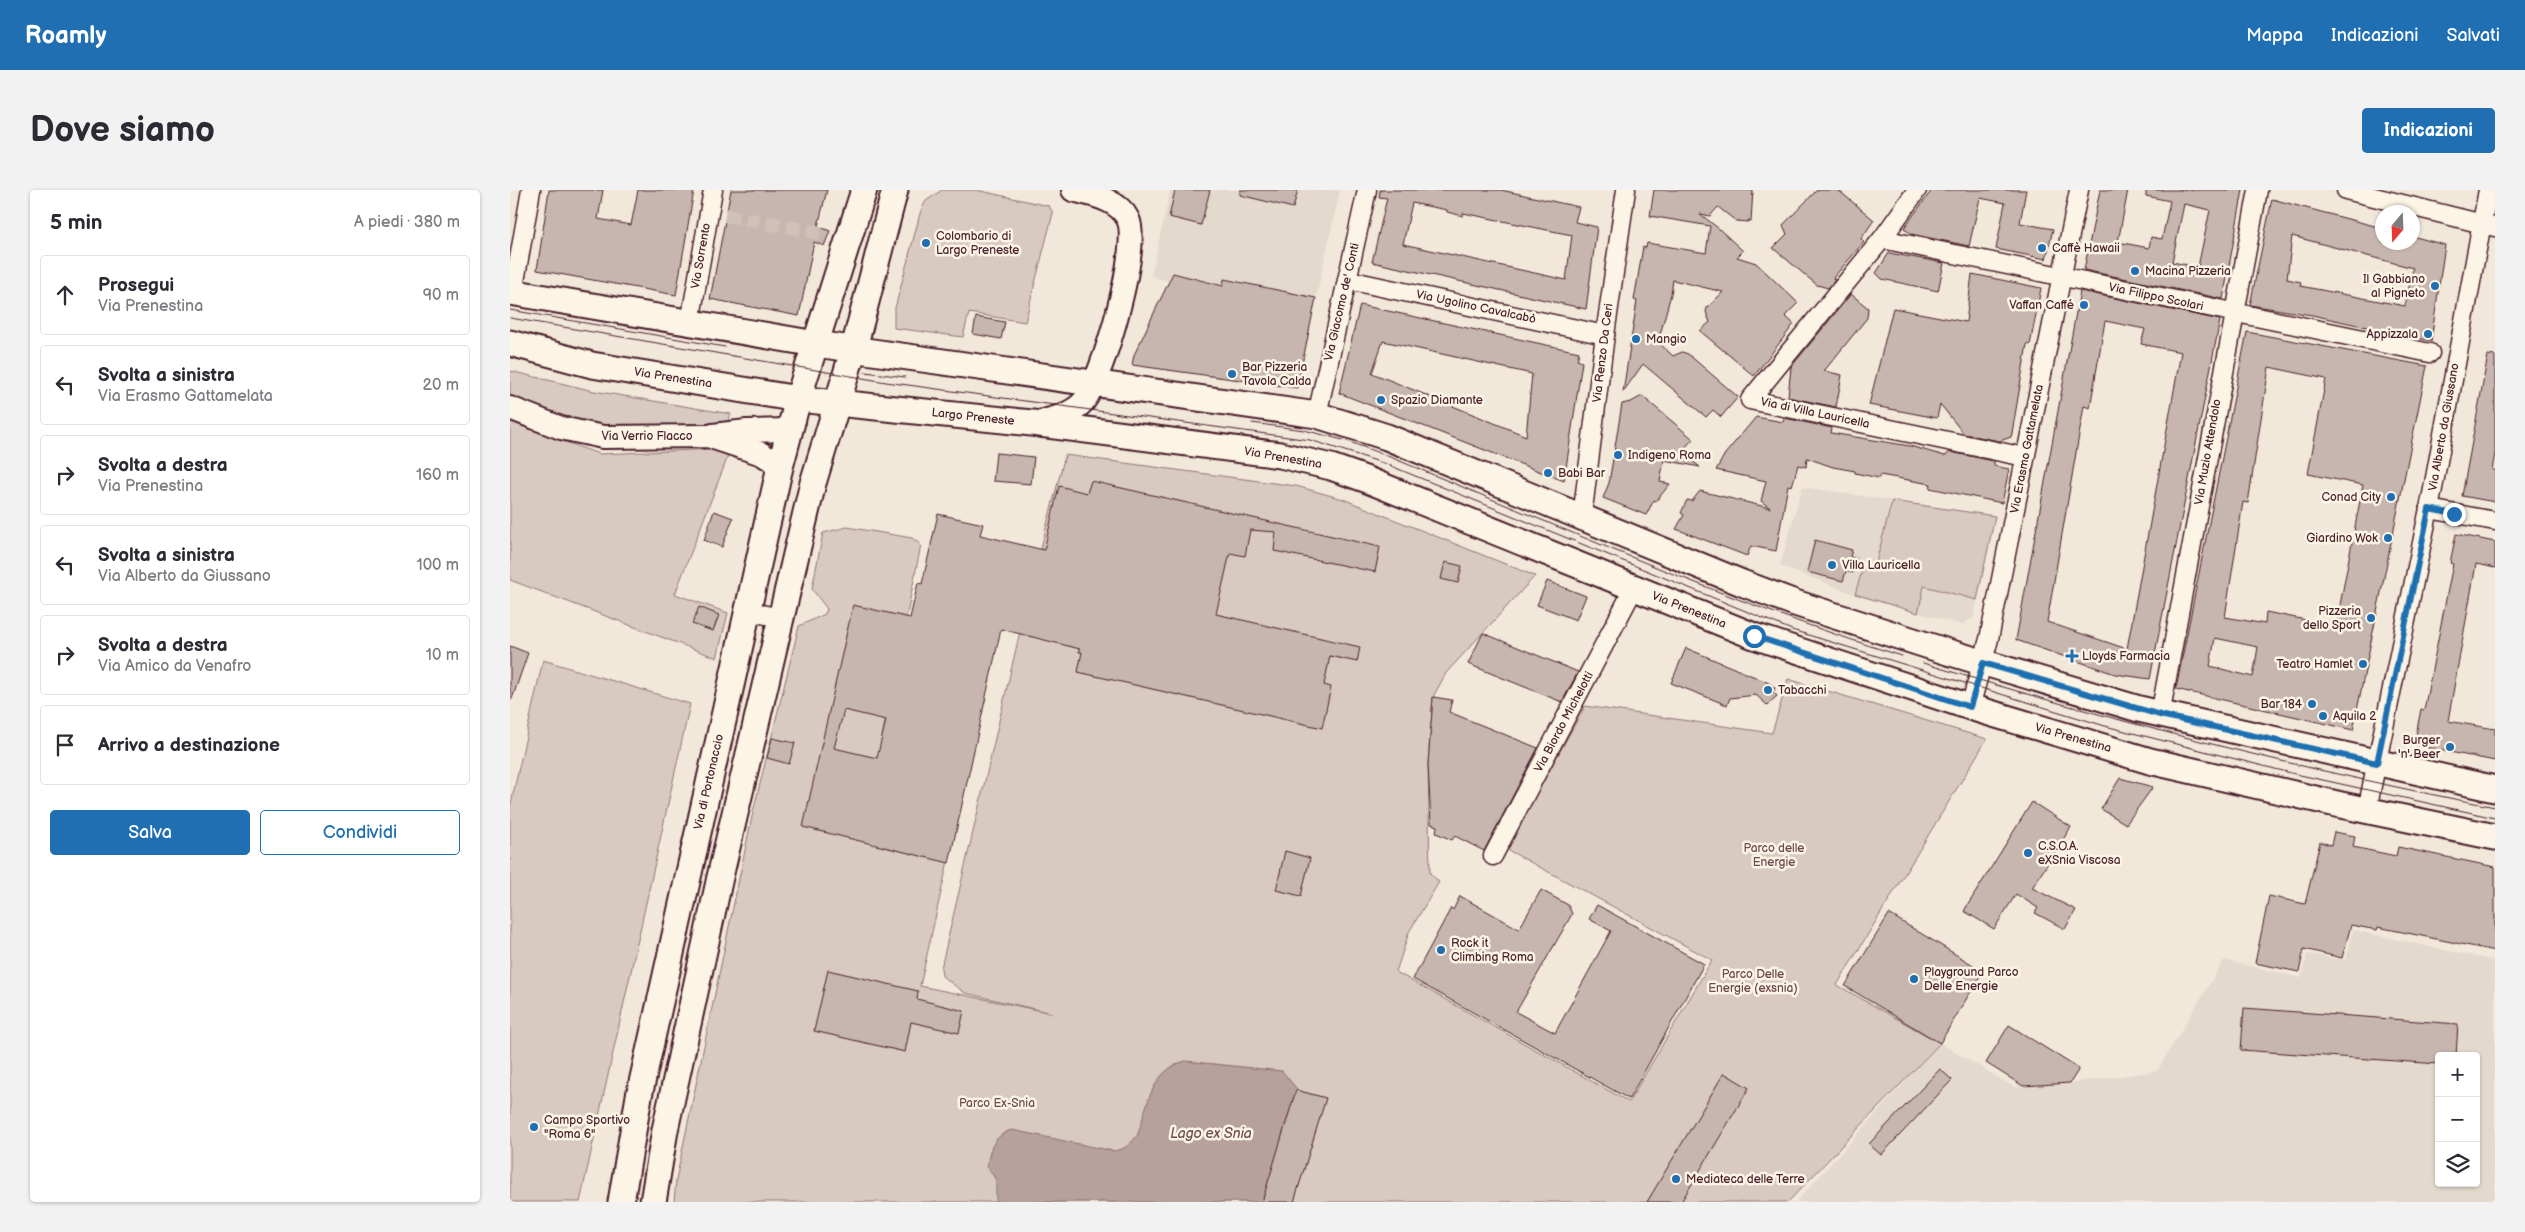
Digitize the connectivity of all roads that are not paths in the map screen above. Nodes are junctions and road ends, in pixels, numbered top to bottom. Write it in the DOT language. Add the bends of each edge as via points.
graph roads {
  1 [pos="531,190"];
  2 [pos="713,190"];
  3 [pos="864,190"];
  4 [pos="895,190"];
  5 [pos="1073,190"];
  6 [pos="1367,190"];
  7 [pos="1625,190"];
  8 [pos="1917,190"];
  9 [pos="2079,190"];
  10 [pos="2258,190"];
  11 [pos="2346,190"];
  12 [pos="2488,190"];
  13 [pos="1096,193"];
  14 [pos="2488,225"];
  15 [pos="1882,239"];
  16 [pos="2062,277"];
  17 [pos="1348,280"];
  18 [pos="512,292"];
  19 [pos="2234,313"];
  20 [pos="690,322"];
  21 [pos="1605,335"];
  22 [pos="510,343"];
  23 [pos="2430,353"];
  24 [pos="813,354"];
  25 [pos="851,359"];
  26 [pos="1094,383"];
  27 [pos="798,399"];
  28 [pos="837,404"];
  29 [pos="510,408"];
  30 [pos="1317,415"];
  31 [pos="1032,423"];
  32 [pos="790,430"];
  33 [pos="708,436"];
  34 [pos="2025,457"];
  35 [pos="779,471"];
  36 [pos="2429,509"];
  37 [pos="1582,517"];
  38 [pos="2495,521"];
  39 [pos="1634,588"];
  40 [pos="747,611"];
  41 [pos="780,618"];
  42 [pos="1983,663"];
  43 [pos="1970,707"];
  44 [pos="2160,715"];
  45 [pos="2377,763"];
  46 [pos="2495,789"];
  47 [pos="2367,810"];
  48 [pos="2495,837"];
  49 [pos="1493,856"];
  50 [pos="634,1123"];
  51 [pos="665,1130"];
  52 [pos="621,1202"];
  53 [pos="653,1202"];
  1 -- 18 [label="street"];
  2 -- 20 [label="street, Via Sorrento"];
  3 -- 24 [label="main road"];
  4 -- 25 [label="main road"];
  5 -- 13 [label="street, Largo Preneste"];
  6 -- 17 [label="street, Via Giacomo de' Conti"];
  7 -- 21 [label="street, Via Renzo Da Ceri"];
  8 -- 15 [label="street, Via di Villa Lauricella"];
  9 -- 16 [label="street, Via Erasmo Gattamelata"];
  10 -- 19 [label="street, Via Muzio Attendolo"];
  11 -- 14 [label="street"];
  12 -- 14 [label="street, Via Alberto da Giussano"];
  13 -- 26 [label="street, Largo Preneste" via="1120,208 1132,231 1122,292"];
  14 -- 36 [label="street, Via Alberto da Giussano"];
  15 -- 16 [label="street, Via Filippo Scolari"];
  15 -- 34 [label="street, Via di Villa Lauricella" via="1750,400"];
  16 -- 19 [label="street, Via Filippo Scolari"];
  16 -- 34 [label="street, Via Erasmo Gattamelata"];
  17 -- 21 [label="street, Via Ugolino Cavalcabò"];
  17 -- 30 [label="street, Via Giacomo de' Conti"];
  18 -- 20 [label="main road"];
  19 -- 23 [label="street, Via Filippo Scolari"];
  19 -- 44 [label="street, Via Muzio Attendolo"];
  20 -- 24 [label="main road"];
  21 -- 37 [label="street, Via Renzo Da Ceri"];
  22 -- 27 [label="main road, Via Prenestina" via="592,365"];
  24 -- 25 [label="main road"];
  24 -- 27 [label="main road, Via di Portonaccio"];
  25 -- 26 [label="main road"];
  25 -- 28 [label="main road"];
  26 -- 30 [label="main road"];
  26 -- 31 [label="street, Largo Preneste" via="1077,407 1061,416"];
  27 -- 28 [label="main road, Via Prenestina"];
  27 -- 32 [label="main road, Via di Portonaccio"];
  28 -- 31 [label="main road, Largo Preneste"];
  28 -- 41 [label="main road" via="813,484"];
  29 -- 33 [label="street, Via Verrio Flacco" via="554,426 598,436 625,439"];
  30 -- 37 [label="main road" via="1370,430"];
  31 -- 39 [label="main road, Via Prenestina" via="1314,462 1365,479"];
  32 -- 33 [label="street"];
  32 -- 35 [label="main road, Via di Portonaccio"];
  33 -- 35 [label="street, Via Verrio Flacco" via="762,454"];
  34 -- 42 [label="street, Via Erasmo Gattamelata"];
  35 -- 40 [label="main road, Via di Portonaccio"];
  36 -- 38 [label="street"];
  36 -- 45 [label="street, Via Alberto da Giussano"];
  37 -- 42 [label="main road" via="1795,603"];
  39 -- 43 [label="main road, Via Prenestina" via="1780,646"];
  39 -- 49 [label="street, Via Biordo Michelotti"];
  40 -- 41 [label="street"];
  40 -- 50 [label="main road, Via di Portonaccio"];
  41 -- 51 [label="main road"];
  42 -- 43 [label="street, Via Erasmo Gattamelata"];
  42 -- 44 [label="main road"];
  43 -- 47 [label="main road, Via Prenestina" via="2150,761"];
  44 -- 45 [label="main road"];
  45 -- 46 [label="main road"];
  45 -- 47 [label="street, Via Alberto da Giussano"];
  47 -- 48 [label="main road, Via Prenestina"];
  50 -- 51 [label="street"];
  50 -- 52 [label="main road, Via di Portonaccio"];
  51 -- 53 [label="main road"];
}
